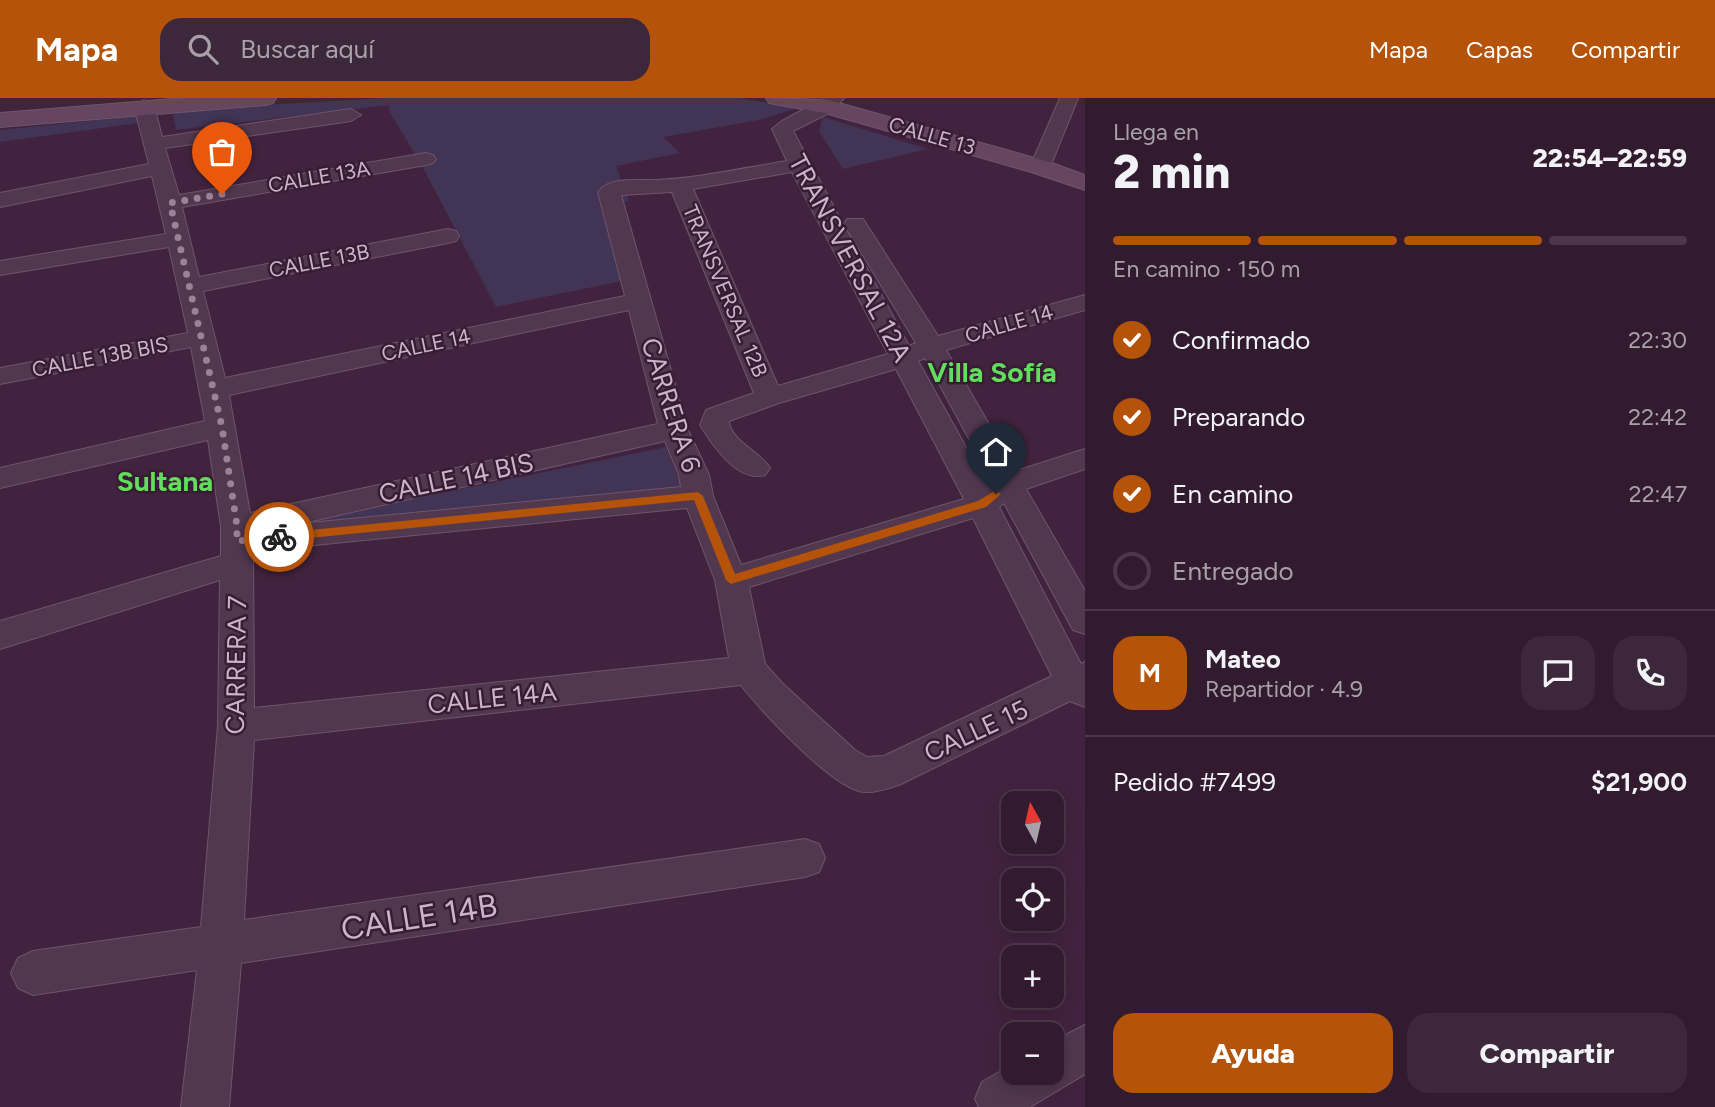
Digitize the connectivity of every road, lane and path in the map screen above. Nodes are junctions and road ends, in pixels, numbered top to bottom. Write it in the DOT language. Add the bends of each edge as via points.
graph roads {
  1 [pos="265,98"];
  2 [pos="776,98"];
  3 [pos="1069,98"];
  4 [pos="832,102"];
  5 [pos="144,107"];
  6 [pos="351,114"];
  7 [pos="0,120"];
  8 [pos="794,121"];
  9 [pos="158,156"];
  10 [pos="426,159"];
  11 [pos="799,165"];
  12 [pos="1040,167"];
  13 [pos="1085,183"];
  14 [pos="680,185"];
  15 [pos="0,200"];
  16 [pos="170,203"];
  17 [pos="448,236"];
  18 [pos="178,239"];
  19 [pos="0,268"];
  20 [pos="190,286"];
  21 [pos="638,301"];
  22 [pos="1085,302"];
  23 [pos="200,338"];
  24 [pos="931,346"];
  25 [pos="902,358"];
  26 [pos="0,376"];
  27 [pos="214,389"];
  28 [pos="769,397"];
  29 [pos="222,427"];
  30 [pos="674,430"];
  31 [pos="1085,459"];
  32 [pos="0,478"];
  33 [pos="1010,484"];
  34 [pos="696,485"];
  35 [pos="982,504"];
  36 [pos="237,543"];
  37 [pos="731,580"];
  38 [pos="1085,621"];
  39 [pos="0,635"];
  40 [pos="749,670"];
  41 [pos="1081,684"];
  42 [pos="236,726"];
  43 [pos="863,775"];
  44 [pos="805,858"];
  45 [pos="221,947"];
  46 [pos="33,973"];
  47 [pos="1085,1048"];
  48 [pos="1064,1061"];
  49 [pos="1023,1085"];
  50 [pos="999,1099"];
  51 [pos="205,1107"];
  1 -- 5 [label="main road"];
  2 -- 4 [label="main road, CALLE 13"];
  3 -- 12 [label="street"];
  4 -- 8 [label="street, TRANSVERSAL 12A"];
  4 -- 12 [label="main road, CALLE 13"];
  5 -- 7 [label="main road"];
  5 -- 9 [label="street, CARRERA 7"];
  6 -- 9 [label="street"];
  8 -- 11 [label="street, TRANSVERSAL 12A" via="782,129"];
  8 -- 24 [label="street, TRANSVERSAL 12A" via="802,127 867,245"];
  9 -- 15 [label="street"];
  9 -- 16 [label="street, CARRERA 7"];
  10 -- 16 [label="street, CALLE 13A"];
  11 -- 14 [label="street"];
  11 -- 25 [label="street, TRANSVERSAL 12A"];
  12 -- 13 [label="main road, CALLE 13"];
  14 -- 21 [label="street, CARRERA 6" via="609,192"];
  14 -- 28 [label="street, TRANSVERSAL 12B"];
  16 -- 18 [label="street, CARRERA 7"];
  17 -- 20 [label="street, CALLE 13B"];
  18 -- 19 [label="street"];
  18 -- 20 [label="street, CARRERA 7"];
  20 -- 23 [label="street, CARRERA 7"];
  21 -- 27 [label="street, CALLE 14"];
  21 -- 30 [label="street, CARRERA 6"];
  22 -- 24 [label="street, CALLE 14"];
  23 -- 26 [label="street, CALLE 13B BIS"];
  23 -- 27 [label="street, CARRERA 7"];
  24 -- 25 [label="street, CALLE 14"];
  24 -- 33 [label="street, TRANSVERSAL 12A"];
  25 -- 28 [label="street, CALLE 14"];
  25 -- 35 [label="street, TRANSVERSAL 12A"];
  27 -- 29 [label="street, CARRERA 7"];
  28 -- 34 [label="street, CALLE 14" via="716,416 714,425 722,438 750,464"];
  29 -- 32 [label="street"];
  29 -- 36 [label="street, CARRERA 7"];
  30 -- 34 [label="street, CARRERA 6"];
  30 -- 36 [label="street, CALLE 14 BIS"];
  31 -- 33 [label="street"];
  33 -- 35 [label="street"];
  33 -- 38 [label="street, TRANSVERSAL 12A"];
  34 -- 36 [label="street"];
  34 -- 37 [label="street, CARRERA 6"];
  35 -- 37 [label="street"];
  35 -- 41 [label="street, TRANSVERSAL 12A"];
  36 -- 39 [label="street, CALLE 14 BIS"];
  36 -- 42 [label="street, CARRERA 7"];
  37 -- 40 [label="street, CARRERA 6"];
  40 -- 42 [label="street, CALLE 14A"];
  40 -- 43 [label="street, CARRERA 6" via="814,737"];
  41 -- 43 [label="street, CALLE 15" via="888,772"];
  42 -- 45 [label="street, CARRERA 7"];
  44 -- 45 [label="street, CALLE 14B"];
  45 -- 46 [label="street, CALLE 14B"];
  45 -- 51 [label="street, CARRERA 7"];
  47 -- 48 [label="street"];
  49 -- 50 [label="street"];
}
